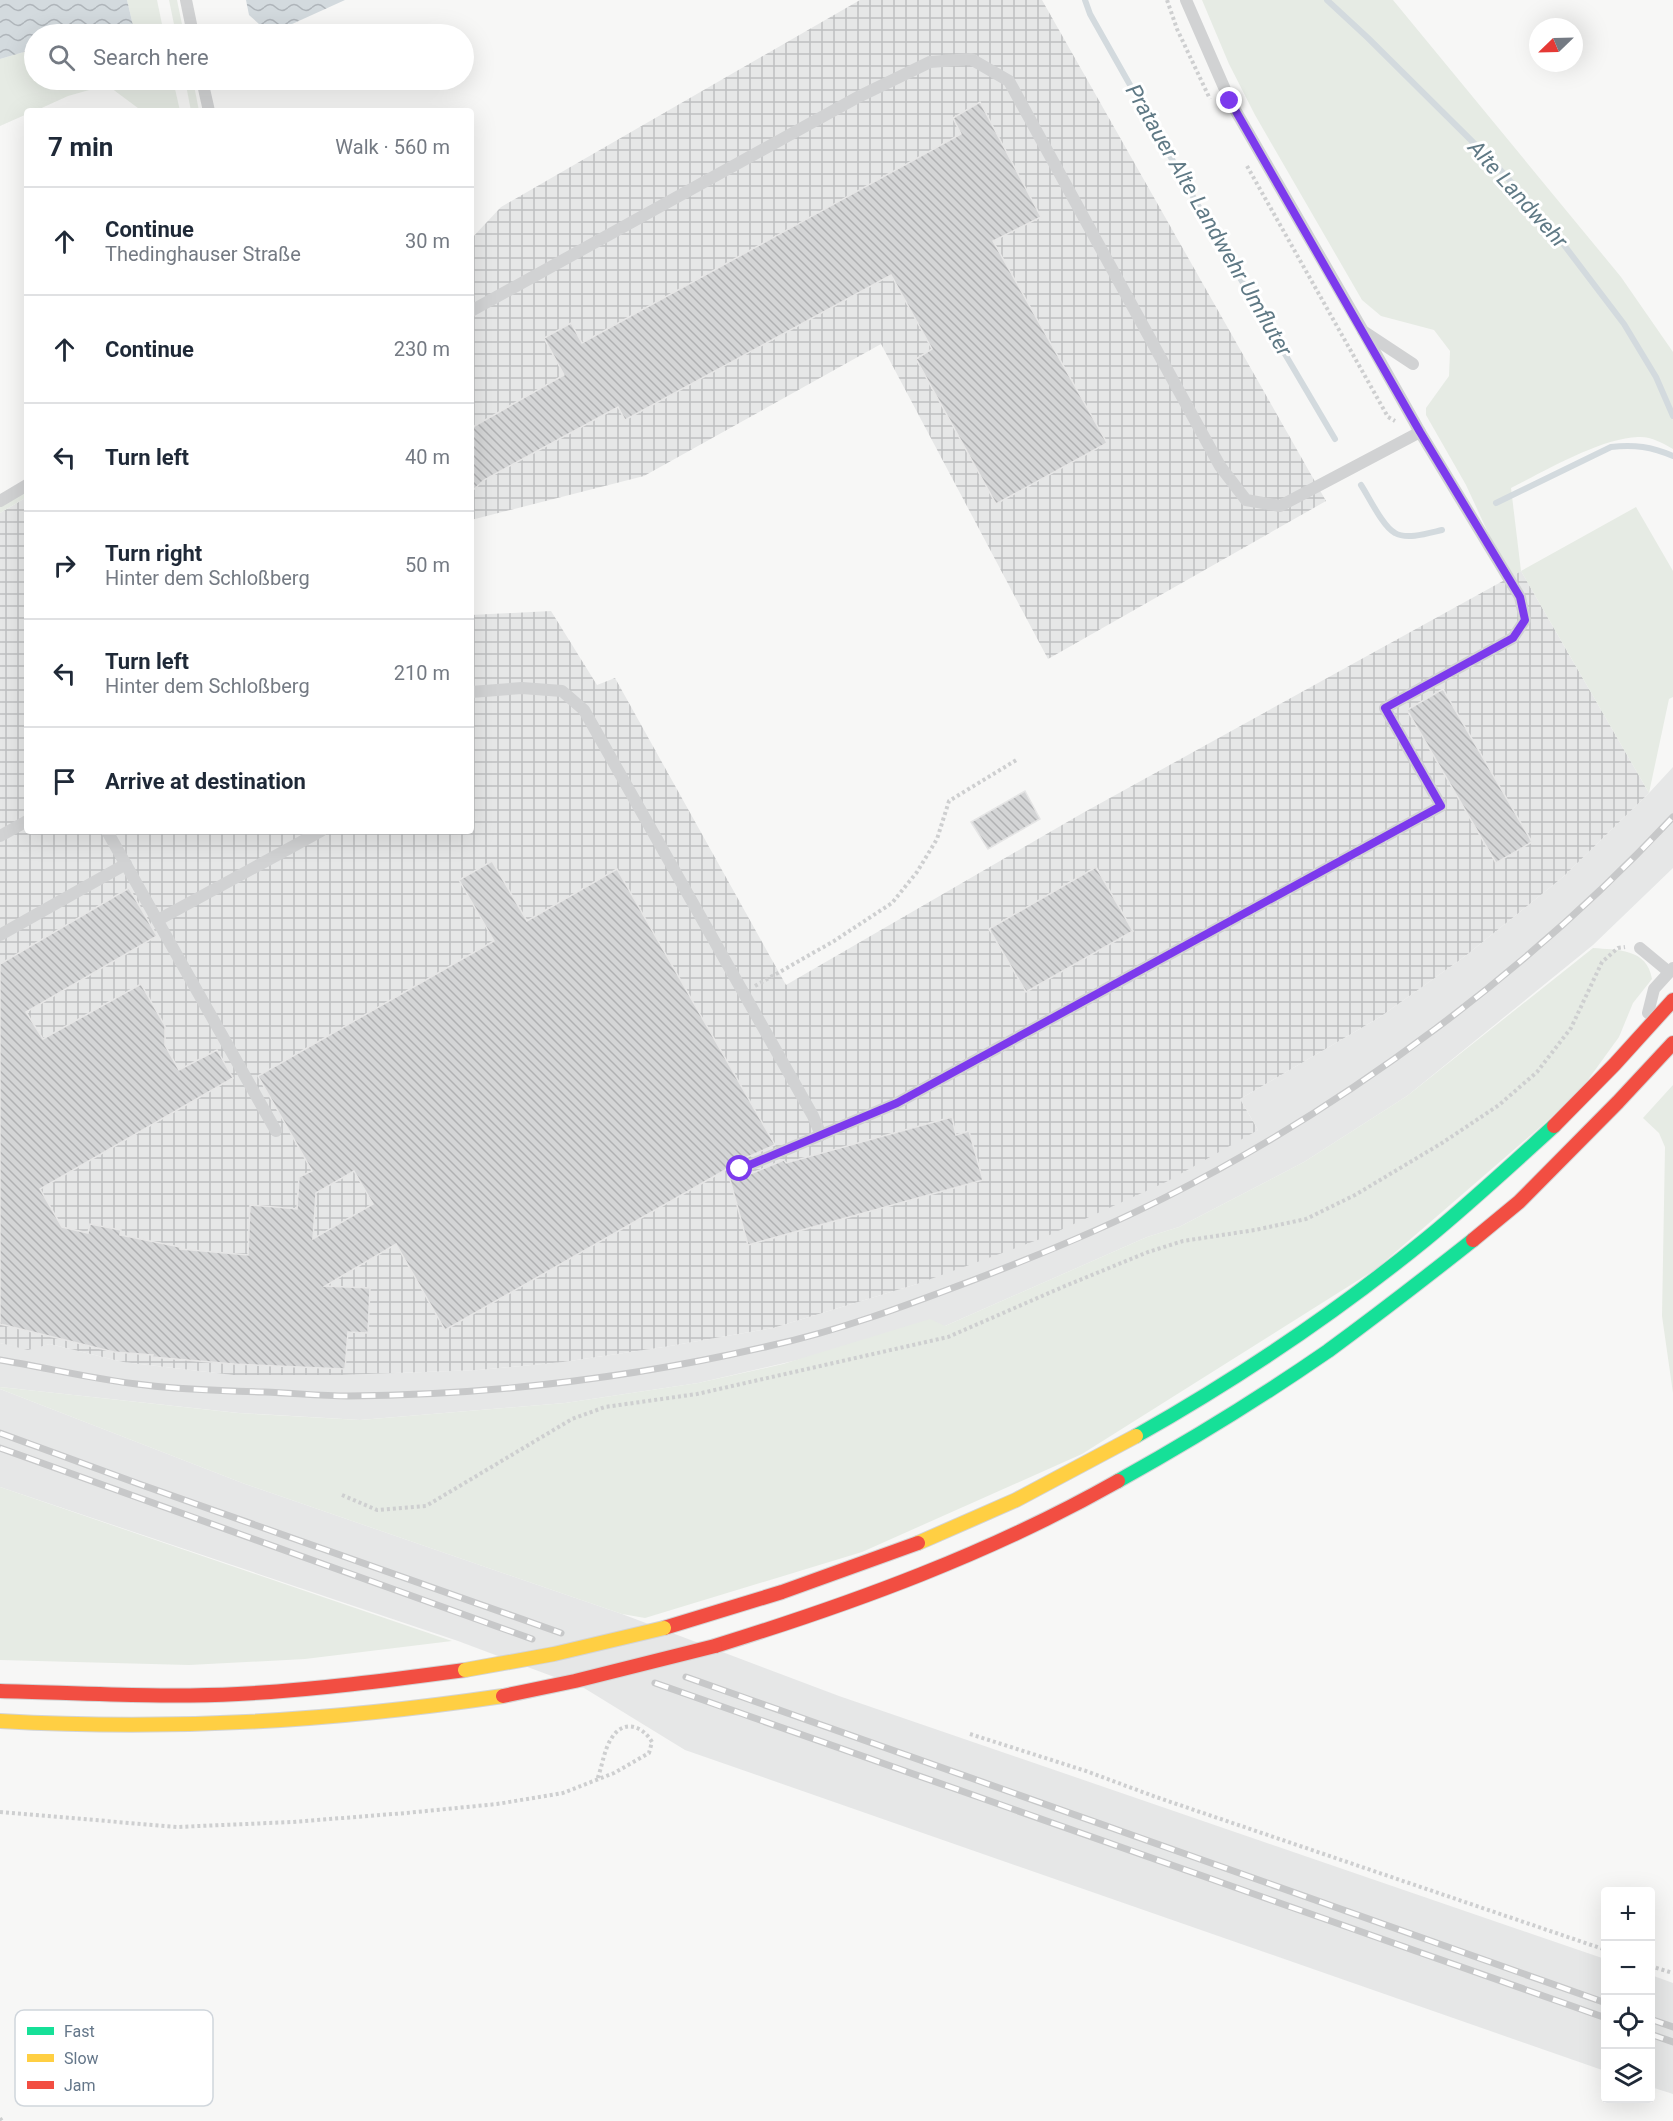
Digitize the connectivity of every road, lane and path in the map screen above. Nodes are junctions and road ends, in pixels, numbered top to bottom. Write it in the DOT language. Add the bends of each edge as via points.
graph roads {
  1 [pos="186,0"];
  2 [pos="1186,0"];
  3 [pos="191,24"];
  4 [pos="204,90"];
  5 [pos="208,108"];
  6 [pos="474,309"];
  7 [pos="1363,331"];
  8 [pos="1413,364"];
  9 [pos="1420,432"];
  10 [pos="24,487"];
  11 [pos="0,501"];
  12 [pos="474,692"];
  13 [pos="1018,759"];
  14 [pos="24,823"];
  15 [pos="109,834"];
  16 [pos="316,834"];
  17 [pos="0,836"];
  18 [pos="126,864"];
  19 [pos="158,920"];
  20 [pos="0,935"];
  21 [pos="1640,948"];
  22 [pos="1671,970"];
  23 [pos="744,992"];
  24 [pos="1673,1000"];
  25 [pos="1643,1035"];
  26 [pos="1673,1043"];
  27 [pos="276,1131"];
  28 [pos="821,1135"];
  29 [pos="740,1169"];
  30 [pos="342,1495"];
  31 [pos="0,1691"];
  32 [pos="0,1721"];
  33 [pos="970,1734"];
  34 [pos="597,1780"];
  35 [pos="0,1812"];
  36 [pos="1601,1949"];
  37 [pos="1655,1968"];
  38 [pos="1673,1973"];
  1 -- 3 [label="lane"];
  2 -- 7 [label="lane" via="1230,101"];
  4 -- 5 [label="lane"];
  6 -- 9 [label="lane" via="858,97 930,62 971,59 1009,81 1220,466 1246,500 1280,506"];
  7 -- 8 [label="lane"];
  7 -- 9 [label="lane"];
  9 -- 28 [label="lane" via="1520,597 1525,620 1513,638 1385,708 1441,806 897,1103"];
  10 -- 11 [label="lane"];
  12 -- 23 [label="lane" via="522,688 562,691 584,710"];
  13 -- 23 [label="path" via="949,801 938,839 892,903"];
  14 -- 17 [label="lane"];
  15 -- 18 [label="lane"];
  16 -- 19 [label="lane"];
  18 -- 19 [label="lane"];
  18 -- 20 [label="lane"];
  19 -- 27 [label="lane"];
  21 -- 22 [label="lane"];
  21 -- 30 [label="path" via="1618,948 1602,962 1571,1028 1537,1072 1499,1105 1355,1195 1306,1219 1166,1246 948,1337 697,1394 605,1407 573,1419 426,1506 378,1510"];
  22 -- 25 [label="lane" via="1654,989"];
  23 -- 28 [label="lane"];
  24 -- 25 [label="main road"];
  25 -- 31 [label="main road, bridge" via="1535,1145 1399,1262 1320,1321 1193,1404 1103,1455 974,1519 847,1570 664,1628 465,1670 237,1694"];
  26 -- 32 [label="main road, bridge" via="1504,1216 1353,1333 1217,1424 1098,1493 1000,1541 802,1620 596,1677 503,1696 234,1725"];
  28 -- 29 [label="lane"];
  33 -- 36 [label="path"];
  34 -- 34 [label="path" via="649,1753 652,1742 646,1731 633,1726 621,1729 611,1738"];
  34 -- 35 [label="path" via="563,1793 497,1804 292,1822 177,1827"];
  37 -- 38 [label="path"];
}
